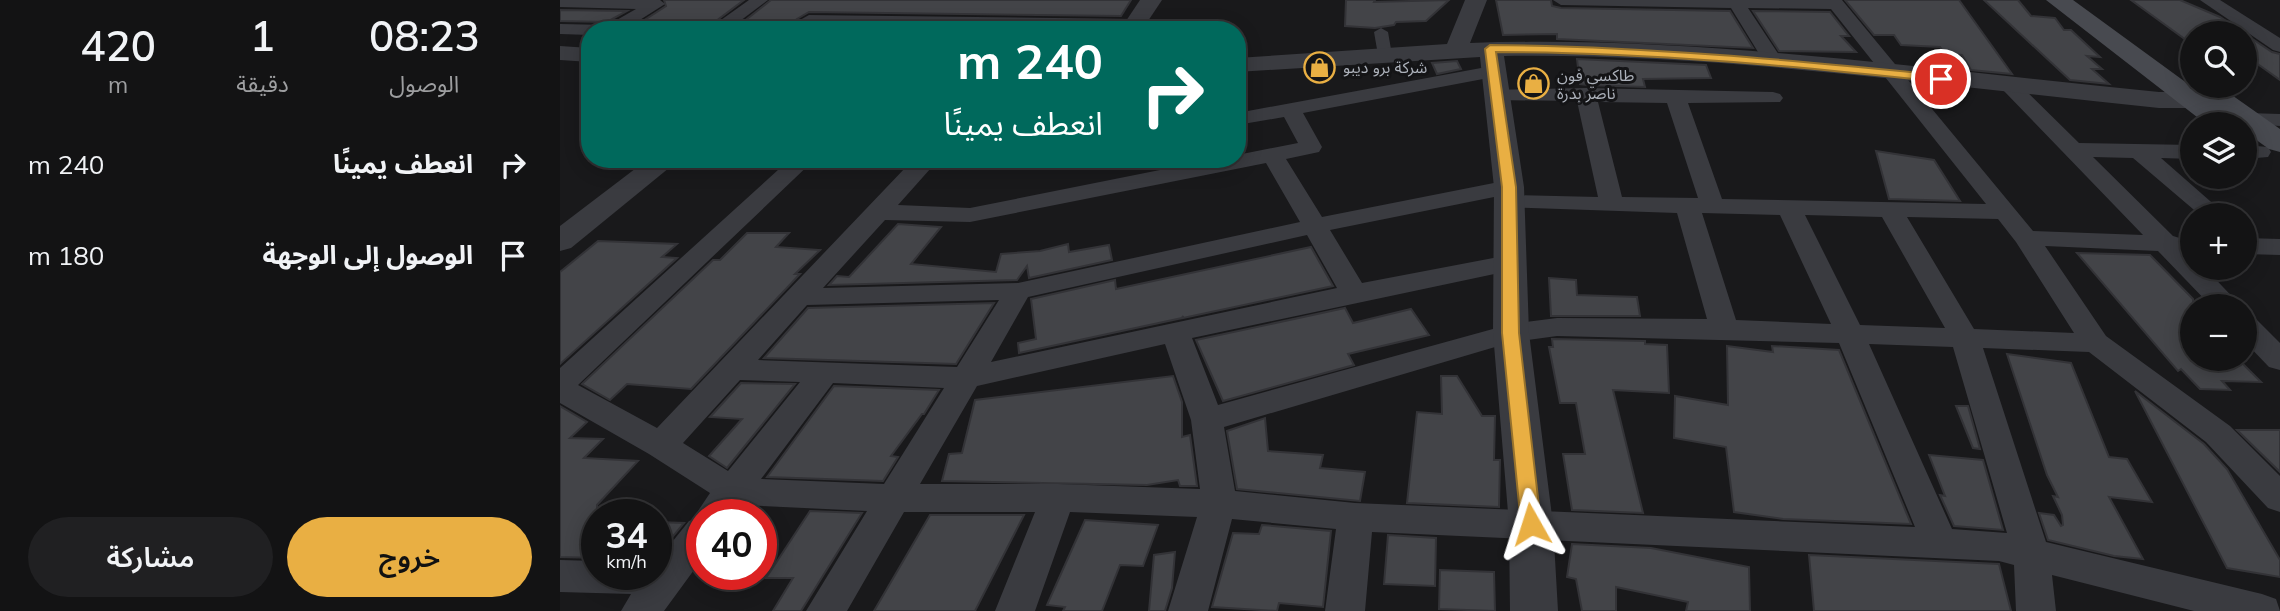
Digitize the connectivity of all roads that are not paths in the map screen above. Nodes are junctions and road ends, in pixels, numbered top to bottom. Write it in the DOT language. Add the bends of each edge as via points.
graph roads {
  1 [pos="760,0"];
  2 [pos="836,0"];
  3 [pos="1151,0"];
  4 [pos="1476,0"];
  5 [pos="1561,0"];
  6 [pos="2058,0"];
  7 [pos="2086,0"];
  8 [pos="2208,0"];
  9 [pos="594,1"];
  10 [pos="560,2"];
  11 [pos="660,2"];
  12 [pos="1736,2"];
  13 [pos="1835,2"];
  14 [pos="956,7"];
  15 [pos="626,21"];
  16 [pos="729,21"];
  17 [pos="808,21"];
  18 [pos="940,21"];
  19 [pos="1137,21"];
  20 [pos="560,29"];
  21 [pos="581,29"];
  22 [pos="2280,46"];
  23 [pos="1773,61"];
  24 [pos="1246,64"];
  25 [pos="1484,66"];
  26 [pos="1895,73"];
  27 [pos="2010,86"];
  28 [pos="1586,94"];
  29 [pos="1675,96"];
  30 [pos="1773,98"];
  31 [pos="1290,109"];
  32 [pos="2197,112"];
  33 [pos="2218,112"];
  34 [pos="2221,112"];
  35 [pos="1246,117"];
  36 [pos="2280,121"];
  37 [pos="2257,123"];
  38 [pos="2073,150"];
  39 [pos="2140,152"];
  40 [pos="2180,152"];
  41 [pos="1273,155"];
  42 [pos="1246,160"];
  43 [pos="654,168"];
  44 [pos="794,168"];
  45 [pos="919,168"];
  46 [pos="1207,168"];
  47 [pos="1509,194"];
  48 [pos="2200,203"];
  49 [pos="1612,204"];
  50 [pos="1700,206"];
  51 [pos="1788,208"];
  52 [pos="1891,210"];
  53 [pos="878,212"];
  54 [pos="2007,212"];
  55 [pos="1315,226"];
  56 [pos="2026,238"];
  57 [pos="560,241"];
  58 [pos="2165,244"];
  59 [pos="2180,244"];
  60 [pos="2257,246"];
  61 [pos="2280,247"];
  62 [pos="1509,263"];
  63 [pos="1018,291"];
  64 [pos="1354,293"];
  65 [pos="2215,294"];
  66 [pos="799,297"];
  67 [pos="1724,329"];
  68 [pos="1175,332"];
  69 [pos="1511,333"];
  70 [pos="1850,334"];
  71 [pos="2257,337"];
  72 [pos="1965,338"];
  73 [pos="2096,343"];
  74 [pos="2280,360"];
  75 [pos="732,369"];
  76 [pos="824,373"];
  77 [pos="966,378"];
  78 [pos="560,387"];
  79 [pos="1207,419"];
  80 [pos="662,445"];
  81 [pos="894,498"];
  82 [pos="1058,498"];
  83 [pos="2280,498"];
  84 [pos="720,499"];
  85 [pos="727,499"];
  86 [pos="777,501"];
  87 [pos="1219,504"];
  88 [pos="1355,517"];
  89 [pos="1531,524"];
  90 [pos="1940,544"];
  91 [pos="686,551"];
  92 [pos="2032,555"];
  93 [pos="672,569"];
  94 [pos="560,576"];
  95 [pos="581,577"];
  96 [pos="656,590"];
  97 [pos="641,611"];
  98 [pos="826,611"];
  99 [pos="1015,611"];
  100 [pos="1188,611"];
  101 [pos="1345,611"];
  102 [pos="1534,611"];
  103 [pos="2036,611"];
  104 [pos="2262,611"];
  1 -- 16 [label="street"];
  2 -- 17 [label="street"];
  3 -- 19 [label="street"];
  4 -- 25 [label="street"];
  5 -- 12 [label="street"];
  6 -- 33 [label="main road"];
  7 -- 34 [label="main road"];
  8 -- 22 [label="street"];
  9 -- 10 [label="street"];
  9 -- 11 [label="street"];
  11 -- 15 [label="street"];
  12 -- 13 [label="street"];
  12 -- 23 [label="street"];
  13 -- 26 [label="street"];
  14 -- 18 [label="street"];
  20 -- 21 [label="street"];
  23 -- 25 [label="street" via="1588,49"];
  23 -- 26 [label="street"];
  24 -- 25 [label="street" via="1383,44"];
  25 -- 28 [label="street"];
  25 -- 31 [label="street"];
  25 -- 47 [label="street"];
  26 -- 27 [label="street"];
  26 -- 54 [label="street"];
  27 -- 32 [label="street" via="2159,100"];
  27 -- 38 [label="street"];
  28 -- 29 [label="street"];
  28 -- 49 [label="street"];
  29 -- 30 [label="street"];
  29 -- 50 [label="street"];
  31 -- 35 [label="street"];
  31 -- 41 [label="street" via="1311,148"];
  36 -- 37 [label="street"];
  38 -- 39 [label="street"];
  38 -- 58 [label="street"];
  39 -- 40 [label="street"];
  39 -- 48 [label="street"];
  41 -- 42 [label="street"];
  41 -- 55 [label="street"];
  43 -- 57 [label="street"];
  44 -- 78 [label="street"];
  45 -- 53 [label="street"];
  46 -- 53 [label="street" via="970,215"];
  47 -- 49 [label="street"];
  47 -- 55 [label="street"];
  47 -- 62 [label="street"];
  49 -- 50 [label="street"];
  50 -- 51 [label="street"];
  50 -- 67 [label="street"];
  51 -- 52 [label="street"];
  51 -- 70 [label="street"];
  52 -- 54 [label="street"];
  52 -- 72 [label="street"];
  53 -- 66 [label="street"];
  54 -- 56 [label="street"];
  55 -- 63 [label="street"];
  55 -- 64 [label="street"];
  56 -- 58 [label="street"];
  56 -- 73 [label="street"];
  58 -- 59 [label="street"];
  58 -- 65 [label="street"];
  60 -- 61 [label="street"];
  62 -- 64 [label="street"];
  62 -- 69 [label="street"];
  63 -- 66 [label="street"];
  63 -- 77 [label="street"];
  64 -- 68 [label="street"];
  66 -- 75 [label="street"];
  67 -- 69 [label="street" via="1557,327"];
  67 -- 70 [label="street"];
  68 -- 77 [label="street"];
  68 -- 79 [label="street"];
  69 -- 79 [label="street"];
  69 -- 89 [label="street"];
  70 -- 72 [label="street"];
  70 -- 90 [label="street"];
  71 -- 74 [label="street"];
  72 -- 73 [label="street"];
  72 -- 92 [label="street"];
  73 -- 83 [label="street" via="2218,433"];
  75 -- 76 [label="street"];
  75 -- 80 [label="street"];
  76 -- 77 [label="street"];
  76 -- 85 [label="street"];
  77 -- 81 [label="street"];
  78 -- 80 [label="street"];
  79 -- 87 [label="street"];
  80 -- 84 [label="street"];
  81 -- 82 [label="street"];
  81 -- 86 [label="street"];
  81 -- 98 [label="street"];
  82 -- 87 [label="street"];
  82 -- 99 [label="street"];
  87 -- 88 [label="street"];
  87 -- 100 [label="street"];
  88 -- 89 [label="street"];
  88 -- 101 [label="street"];
  89 -- 90 [label="street"];
  89 -- 102 [label="street"];
  90 -- 92 [label="street" via="1999,546"];
  91 -- 93 [label="street"];
  92 -- 103 [label="street"];
  92 -- 104 [label="street"];
  94 -- 95 [label="street"];
  96 -- 97 [label="street"];
}
